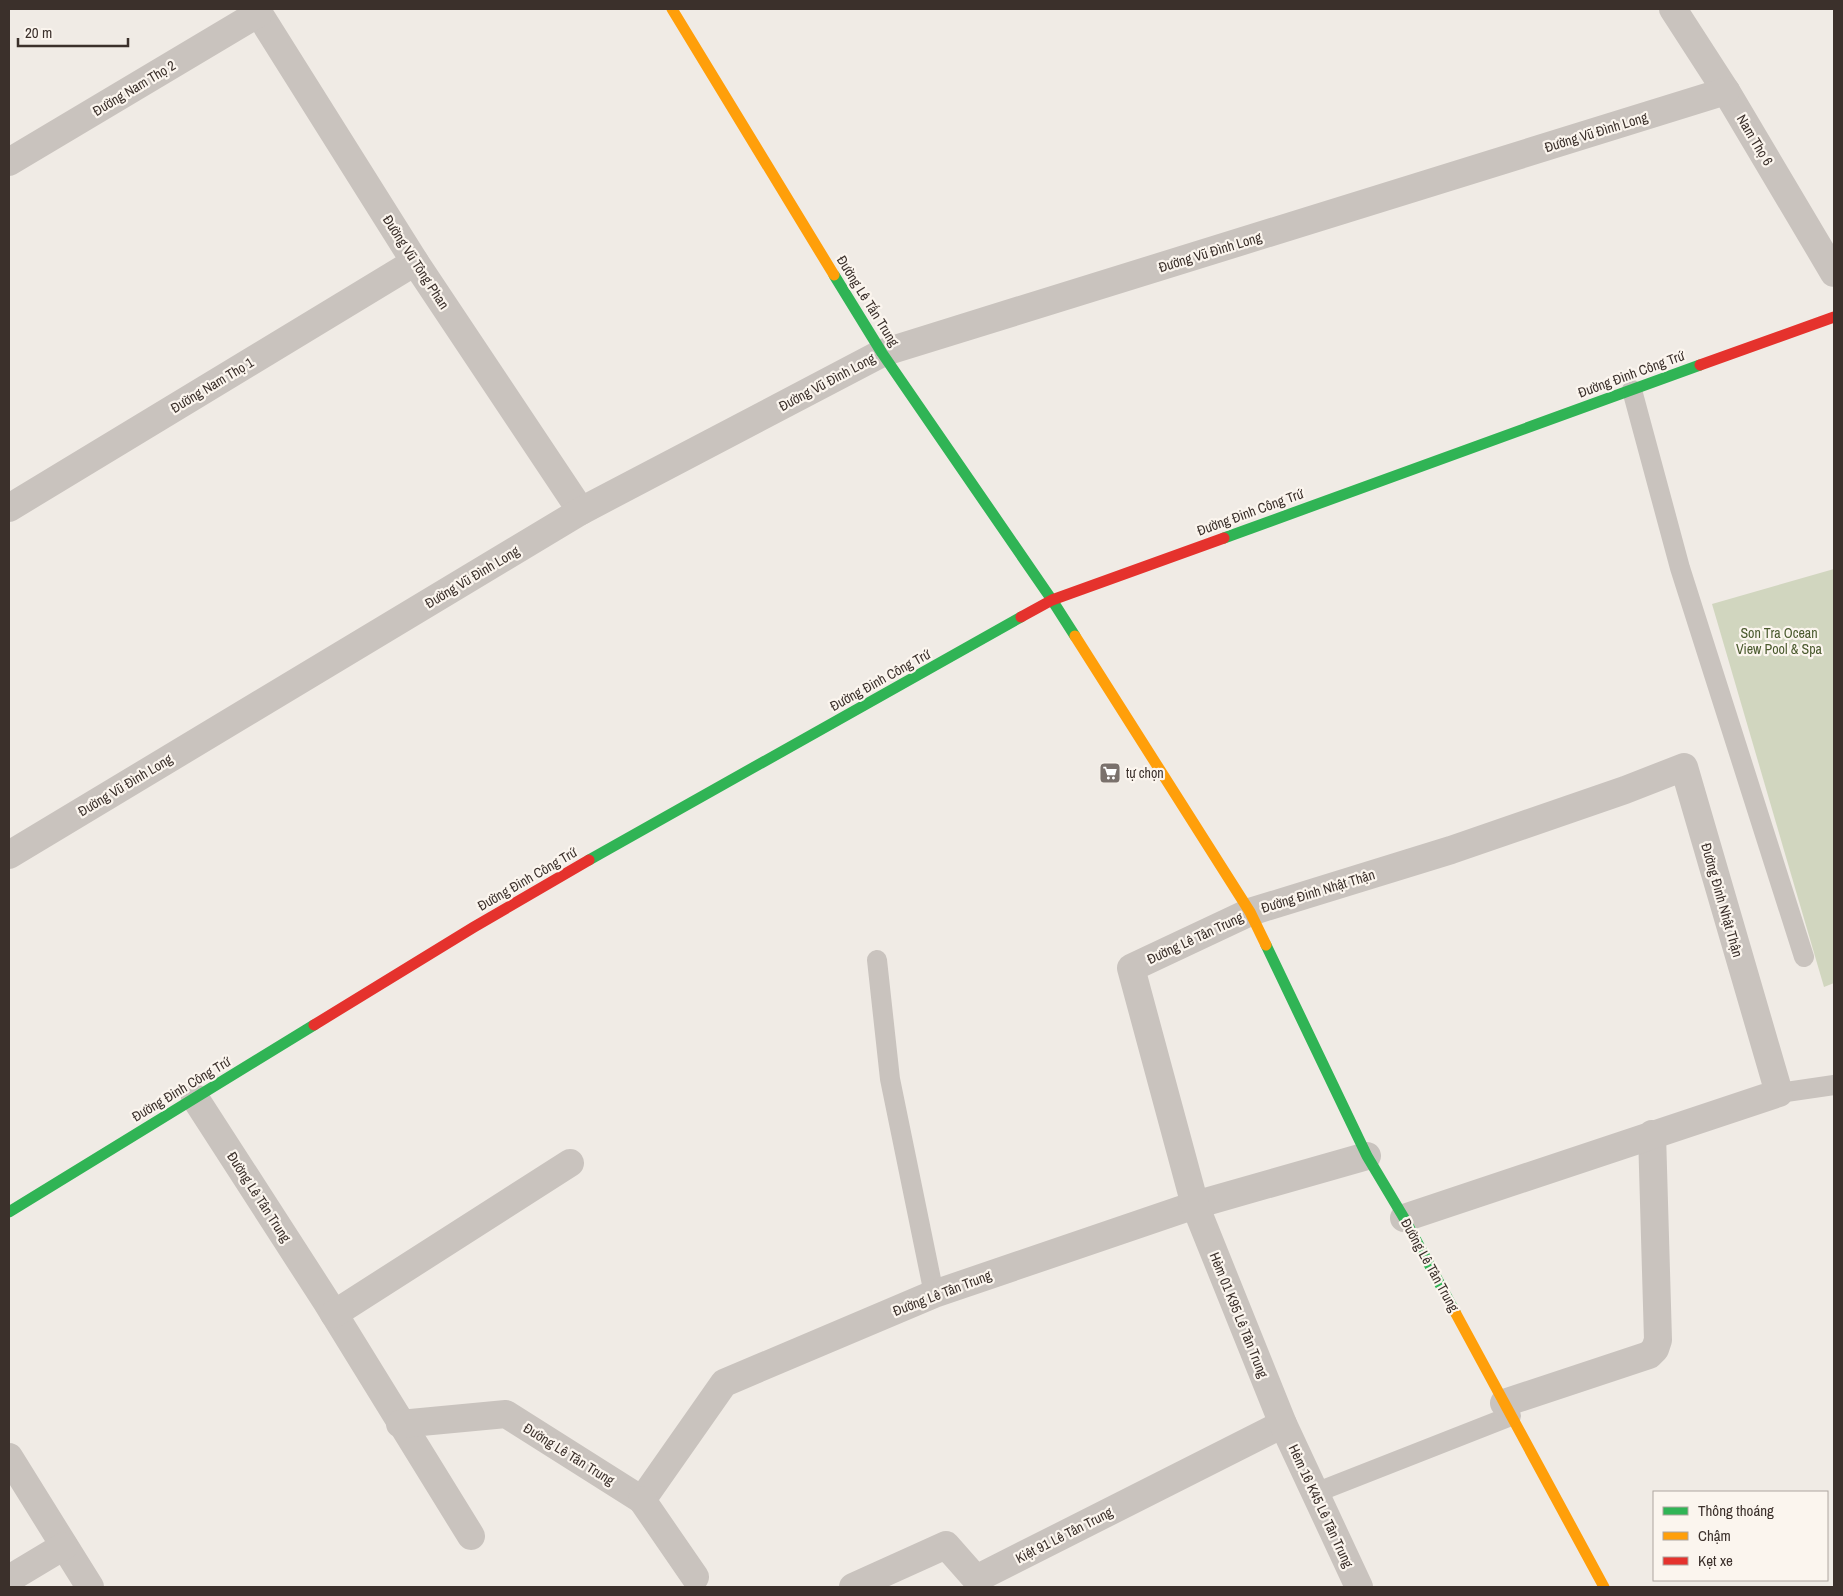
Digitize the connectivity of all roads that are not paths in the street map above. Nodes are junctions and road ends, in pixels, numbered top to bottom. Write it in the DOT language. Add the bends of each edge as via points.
graph roads {
  1 [pos="672,9"];
  2 [pos="1673,9"];
  3 [pos="258,11"];
  4 [pos="1726,92"];
  5 [pos="9,162"];
  6 [pos="416,262"];
  7 [pos="1834,274"];
  8 [pos="1834,317"];
  9 [pos="882,353"];
  10 [pos="1632,390"];
  11 [pos="9,508"];
  12 [pos="580,512"];
  13 [pos="1052,600"];
  14 [pos="9,855"];
  15 [pos="1250,912"];
  16 [pos="1804,957"];
  17 [pos="877,960"];
  18 [pos="1834,1085"];
  19 [pos="1779,1093"];
  20 [pos="195,1098"];
  21 [pos="1652,1134"];
  22 [pos="1367,1156"];
  23 [pos="570,1162"];
  24 [pos="1195,1205"];
  25 [pos="9,1212"];
  26 [pos="1404,1218"];
  27 [pos="934,1294"];
  28 [pos="334,1314"];
  29 [pos="1508,1409"];
  30 [pos="400,1424"];
  31 [pos="1283,1424"];
  32 [pos="9,1458"];
  33 [pos="1315,1493"];
  34 [pos="642,1500"];
  35 [pos="471,1536"];
  36 [pos="64,1546"];
  37 [pos="695,1577"];
  38 [pos="9,1579"];
  39 [pos="90,1587"];
  40 [pos="853,1587"];
  41 [pos="1359,1587"];
  42 [pos="1604,1587"];
  1 -- 9 [label="street, Đường Lê Tấn Trung"];
  2 -- 4 [label="street, Nam Thọ 6"];
  3 -- 5 [label="street, Đường Nam Thọ 2"];
  3 -- 6 [label="street, Đường Vũ Tông Phan"];
  4 -- 7 [label="street, Nam Thọ 6"];
  4 -- 9 [label="street, Đường Vũ Đình Long"];
  6 -- 11 [label="street, Đường Nam Thọ 1"];
  6 -- 12 [label="street, Đường Vũ Tông Phan"];
  8 -- 10 [label="street, Đường Đinh Công Trứ"];
  9 -- 12 [label="street, Đường Vũ Đình Long"];
  9 -- 13 [label="street, Đường Lê Tấn Trung"];
  10 -- 13 [label="street, Đường Đinh Công Trứ"];
  10 -- 16 [label="lane" via="1680,568"];
  12 -- 14 [label="street, Đường Vũ Đình Long"];
  13 -- 15 [label="street, Đường Lê Tân Trung"];
  13 -- 20 [label="street, Đường Đinh Công Trứ" via="565,874"];
  15 -- 19 [label="street, Đường Đinh Nhật Thận" via="1452,850 1684,767"];
  15 -- 22 [label="street, Đường Lê Tân Trung"];
  15 -- 24 [label="street, Đường Lê Tân Trung" via="1131,968"];
  17 -- 27 [label="lane" via="890,1079"];
  18 -- 19 [label="lane"];
  19 -- 21 [label="street"];
  20 -- 25 [label="street, Đường Đinh Công Trứ"];
  20 -- 28 [label="street, Đường Lê Tân Trung"];
  21 -- 26 [label="street"];
  21 -- 29 [label="street" via="1658,1340 1655,1349 1649,1355"];
  22 -- 24 [label="street"];
  22 -- 26 [label="street, Đường Lê Tân Trung"];
  23 -- 28 [label="street"];
  24 -- 27 [label="street, Đường Lê Tân Trung"];
  24 -- 31 [label="street, Hẻm 01 K95 Lê Tân Trung"];
  26 -- 29 [label="street, Đường Lê Tân Trung"];
  27 -- 34 [label="street, Đường Lê Tân Trung" via="724,1382"];
  28 -- 30 [label="street, Đường Lê Tân Trung"];
  29 -- 33 [label="lane"];
  29 -- 42 [label="street, Đường Lê Tân Trung"];
  30 -- 34 [label="street, Đường Lê Tân Trung" via="506,1414"];
  30 -- 35 [label="street, Đường Lê Tân Trung"];
  31 -- 33 [label="street, Hẻm 16 K45 Lê Tân Trung"];
  31 -- 40 [label="street, Kiệt 91 Lê Tân Trung" via="976,1579 946,1545"];
  32 -- 36 [label="street"];
  33 -- 41 [label="street, Hẻm 16 K45 Lê Tân Trung"];
  34 -- 37 [label="street"];
  36 -- 38 [label="street"];
  36 -- 39 [label="street"];
}
